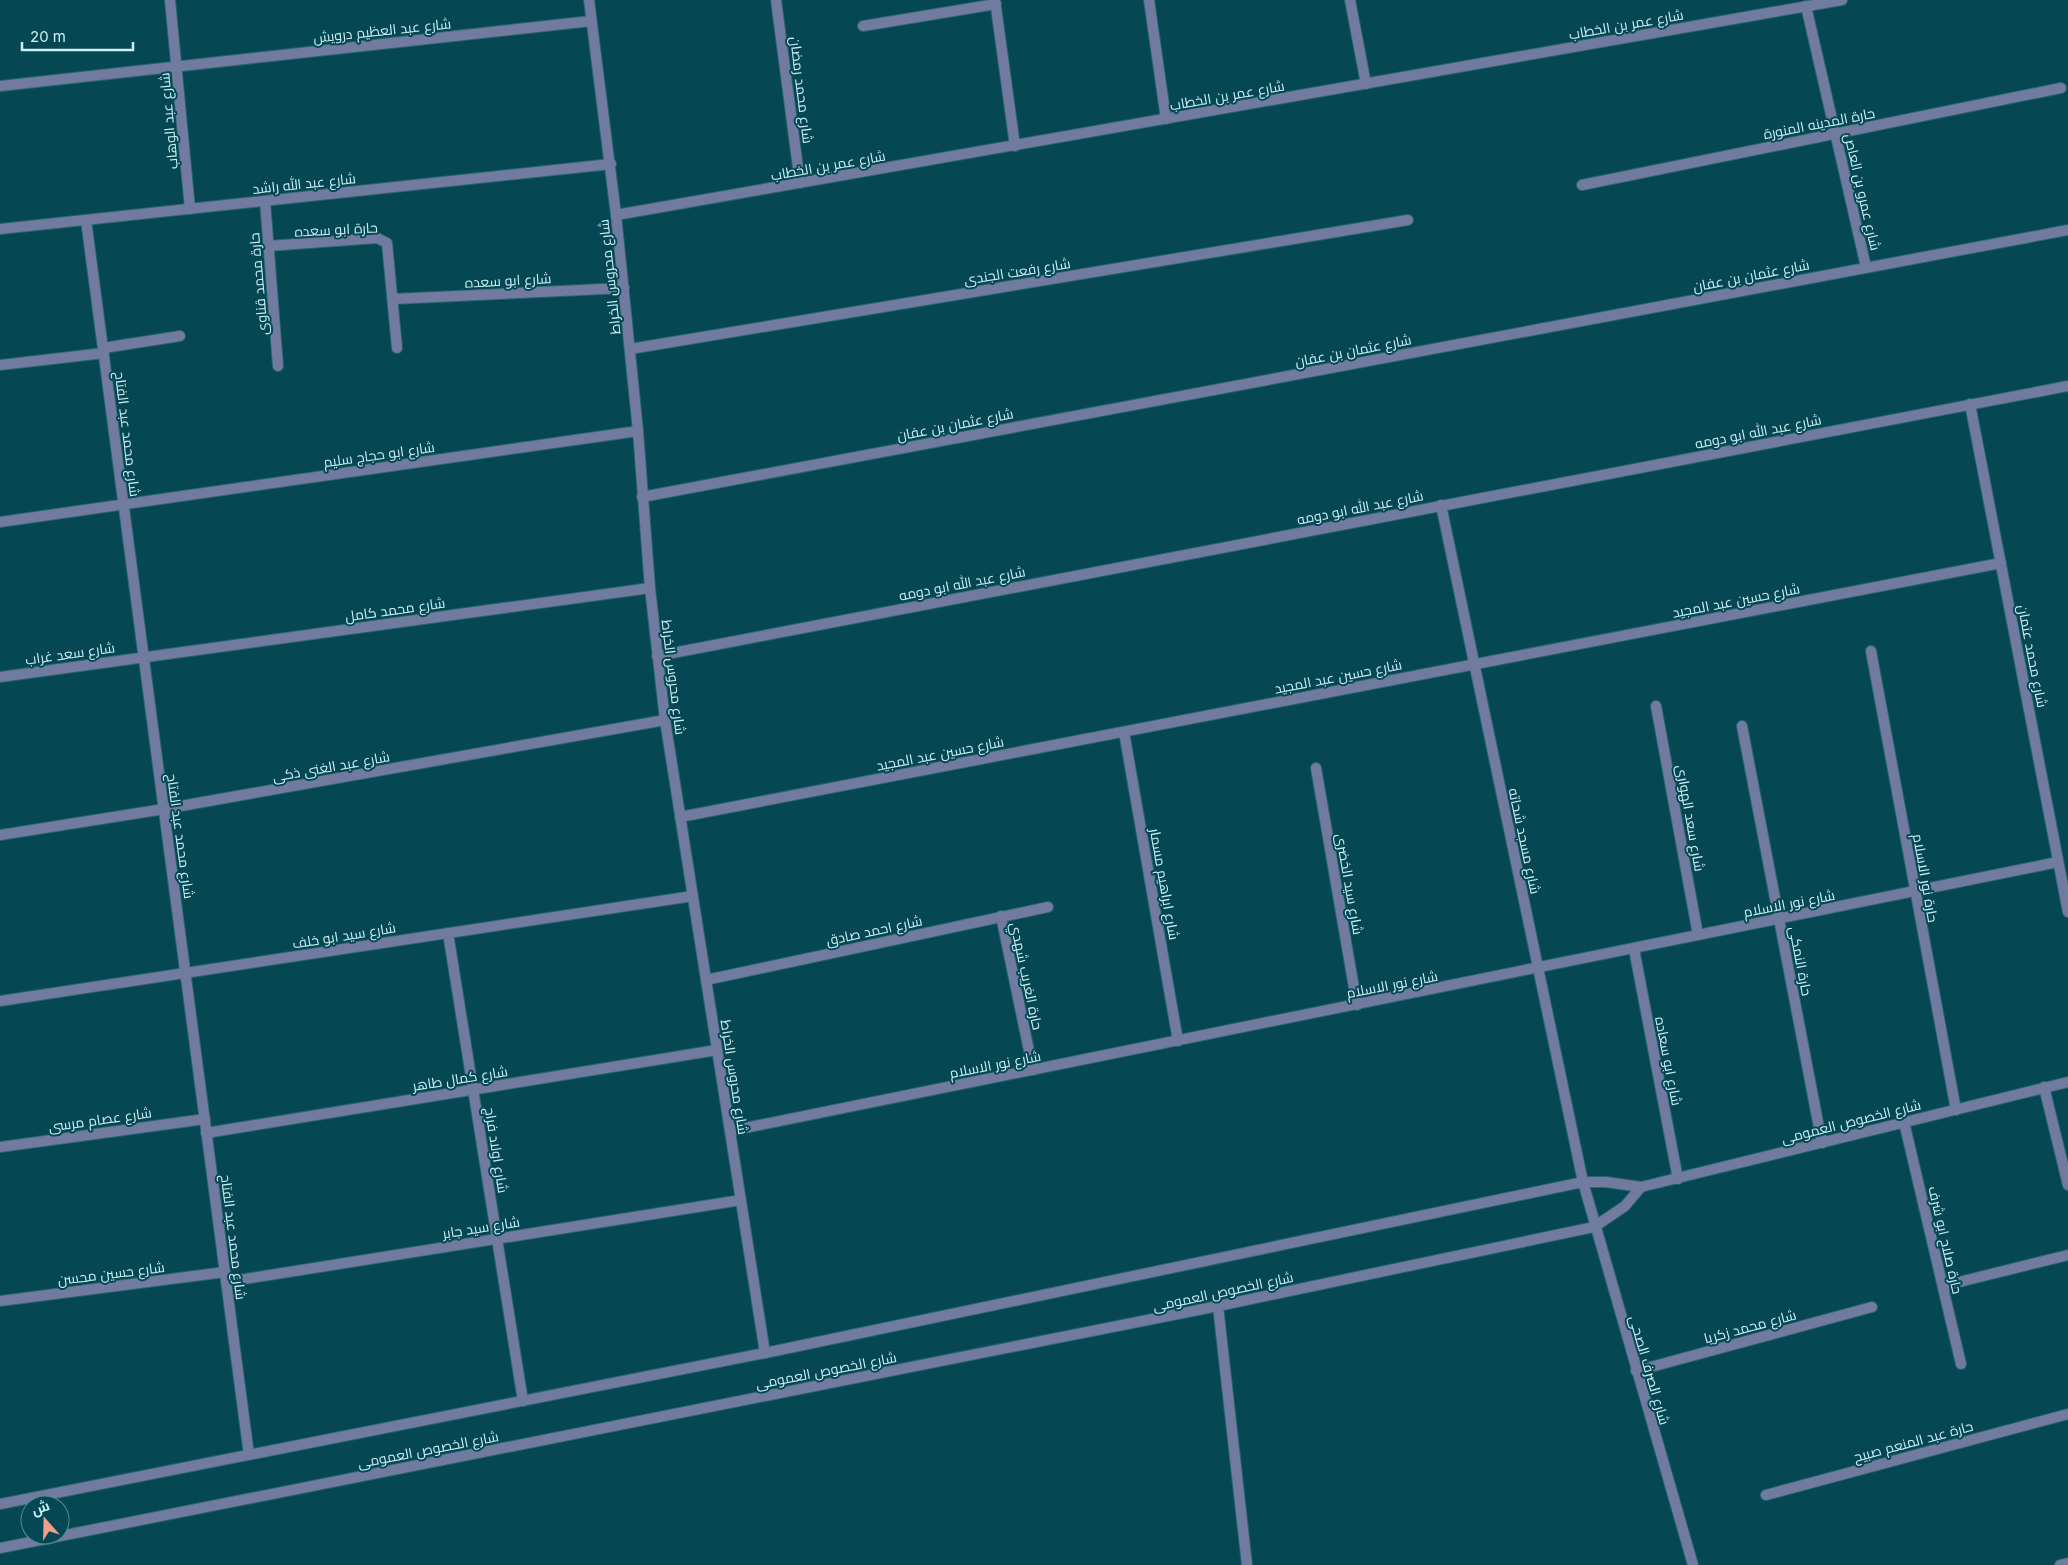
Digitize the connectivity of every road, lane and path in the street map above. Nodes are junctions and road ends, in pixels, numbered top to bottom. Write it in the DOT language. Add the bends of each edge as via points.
graph roads {
  1 [pos="170,0"];
  2 [pos="589,0"];
  3 [pos="776,0"];
  4 [pos="1149,0"];
  5 [pos="1350,0"];
  6 [pos="1842,0"];
  7 [pos="996,2"];
  8 [pos="1806,6"];
  9 [pos="591,21"];
  10 [pos="863,26"];
  11 [pos="176,66"];
  12 [pos="1366,84"];
  13 [pos="0,86"];
  14 [pos="2061,88"];
  15 [pos="1166,119"];
  16 [pos="1835,134"];
  17 [pos="1015,146"];
  18 [pos="611,164"];
  19 [pos="800,183"];
  20 [pos="1582,185"];
  21 [pos="265,201"];
  22 [pos="190,209"];
  23 [pos="616,216"];
  24 [pos="86,220"];
  25 [pos="1408,220"];
  26 [pos="0,229"];
  27 [pos="2068,230"];
  28 [pos="268,246"];
  29 [pos="1866,267"];
  30 [pos="624,288"];
  31 [pos="393,299"];
  32 [pos="180,336"];
  33 [pos="397,348"];
  34 [pos="630,349"];
  35 [pos="103,350"];
  36 [pos="0,365"];
  37 [pos="278,366"];
  38 [pos="2068,386"];
  39 [pos="1970,404"];
  40 [pos="638,431"];
  41 [pos="642,497"];
  42 [pos="124,505"];
  43 [pos="1441,506"];
  44 [pos="0,522"];
  45 [pos="2001,563"];
  46 [pos="650,588"];
  47 [pos="1871,651"];
  48 [pos="657,656"];
  49 [pos="144,657"];
  50 [pos="1474,664"];
  51 [pos="0,677"];
  52 [pos="1656,706"];
  53 [pos="665,720"];
  54 [pos="1742,726"];
  55 [pos="1124,732"];
  56 [pos="1316,768"];
  57 [pos="164,809"];
  58 [pos="680,817"];
  59 [pos="0,834"];
  60 [pos="2058,862"];
  61 [pos="1915,892"];
  62 [pos="693,896"];
  63 [pos="1048,907"];
  64 [pos="2068,912"];
  65 [pos="1001,916"];
  66 [pos="1779,919"];
  67 [pos="448,933"];
  68 [pos="1698,935"];
  69 [pos="1634,949"];
  70 [pos="1538,968"];
  71 [pos="186,973"];
  72 [pos="706,980"];
  73 [pos="0,1002"];
  74 [pos="1357,1005"];
  75 [pos="1178,1041"];
  76 [pos="717,1050"];
  77 [pos="1033,1070"];
  78 [pos="2068,1082"];
  79 [pos="2044,1087"];
  80 [pos="473,1090"];
  81 [pos="1956,1110"];
  82 [pos="205,1119"];
  83 [pos="1904,1122"];
  84 [pos="730,1131"];
  85 [pos="206,1133"];
  86 [pos="1822,1143"];
  87 [pos="0,1147"];
  88 [pos="1678,1179"];
  89 [pos="1582,1182"];
  90 [pos="2068,1184"];
  91 [pos="1641,1187"];
  92 [pos="741,1200"];
  93 [pos="1594,1227"];
  94 [pos="497,1239"];
  95 [pos="2068,1254"];
  96 [pos="225,1277"];
  97 [pos="1942,1286"];
  98 [pos="0,1300"];
  99 [pos="1218,1306"];
  100 [pos="1872,1307"];
  101 [pos="765,1353"];
  102 [pos="1961,1364"];
  103 [pos="1636,1371"];
  104 [pos="522,1401"];
  105 [pos="2068,1414"];
  106 [pos="249,1455"];
  107 [pos="1766,1495"];
  108 [pos="0,1504"];
  109 [pos="0,1548"];
  110 [pos="2068,1563"];
  111 [pos="1247,1565"];
  112 [pos="1693,1565"];
  113 [pos="2060,1565"];
  1 -- 11 [label="street, شارع عبد الوهاب"];
  2 -- 9 [label="street, شارع محروس الخراط"];
  3 -- 19 [label="street, شارع محمد رمضان"];
  4 -- 15 [label="street"];
  5 -- 12 [label="street"];
  6 -- 8 [label="street, شارع عمر بن الخطاب"];
  7 -- 10 [label="street"];
  7 -- 17 [label="street"];
  8 -- 12 [label="street, شارع عمر بن الخطاب"];
  8 -- 16 [label="street, شارع عمرو بن العاص"];
  9 -- 11 [label="street, شارع عبد العظيم درويش"];
  9 -- 18 [label="street, شارع محروس الخراط"];
  11 -- 13 [label="street, شارع عبد العظيم درويش"];
  11 -- 22 [label="street, شارع عبد الوهاب"];
  12 -- 15 [label="street, شارع عمر بن الخطاب"];
  14 -- 16 [label="street, حارة المدينه المنورة"];
  15 -- 17 [label="street, شارع عمر بن الخطاب"];
  16 -- 20 [label="street, حارة المدينه المنورة"];
  16 -- 29 [label="street, شارع عمرو بن العاص"];
  17 -- 19 [label="street, شارع عمر بن الخطاب"];
  18 -- 21 [label="street, شارع عبد الله راشد"];
  18 -- 23 [label="street, شارع محروس الخراط"];
  19 -- 23 [label="street, شارع عمر بن الخطاب"];
  21 -- 22 [label="street, شارع عبد الله راشد"];
  21 -- 28 [label="street, حارة محمد قناوى"];
  22 -- 24 [label="street, شارع عبد الله راشد"];
  23 -- 30 [label="street, شارع محروس الخراط"];
  24 -- 26 [label="street, شارع عبد الله راشد"];
  24 -- 35 [label="street, شارع محمد عبد الفتاح"];
  25 -- 34 [label="street, شارع رفعت الجندى"];
  27 -- 29 [label="street, شارع عثمان بن عفان"];
  28 -- 31 [label="street, حارة ابو سعده" via="382,238 387,243"];
  28 -- 37 [label="street, حارة محمد قناوى"];
  29 -- 41 [label="street, شارع عثمان بن عفان"];
  30 -- 31 [label="street, شارع ابو سعده"];
  30 -- 34 [label="street, شارع محروس الخراط"];
  31 -- 33 [label="street, حارة ابو سعده"];
  32 -- 35 [label="street"];
  34 -- 40 [label="street, شارع محروس الخراط"];
  35 -- 36 [label="street"];
  35 -- 42 [label="street, شارع محمد عبد الفتاح"];
  38 -- 39 [label="street, شارع عبد الله ابو دومه"];
  39 -- 43 [label="street, شارع عبد الله ابو دومه"];
  39 -- 45 [label="street, شارع محمد عتمان"];
  40 -- 41 [label="street, شارع محروس الخراط"];
  40 -- 42 [label="street, شارع ابو حجاج سليم"];
  41 -- 46 [label="street, شارع محروس الخراط"];
  42 -- 44 [label="street, شارع ابو حجاج سليم"];
  42 -- 49 [label="street, شارع محمد عبد الفتاح"];
  43 -- 48 [label="street, شارع عبد الله ابو دومه"];
  43 -- 50 [label="street, شارع مسجد شحاته"];
  45 -- 50 [label="street, شارع حسين عبد المجيد"];
  45 -- 60 [label="street, شارع محمد عتمان"];
  46 -- 48 [label="street, شارع محروس الخراط"];
  46 -- 49 [label="street, شارع محمد كامل"];
  47 -- 61 [label="street, حارة نور الاسلام"];
  48 -- 53 [label="street, شارع محروس الخراط"];
  49 -- 51 [label="street, شارع سعد غراب"];
  49 -- 57 [label="street, شارع محمد عبد الفتاح"];
  50 -- 55 [label="street, شارع حسين عبد المجيد"];
  50 -- 70 [label="street, شارع مسجد شحاته"];
  52 -- 68 [label="street, شارع سعد الهوارى"];
  53 -- 57 [label="street, شارع عبد الغنى ذكى"];
  53 -- 58 [label="street, شارع محروس الخراط"];
  54 -- 66 [label="street, حارة النمكى"];
  55 -- 58 [label="street, شارع حسين عبد المجيد"];
  55 -- 75 [label="street, شارع ابراهيم مسمار"];
  56 -- 74 [label="street, شارع سيد الخضرى"];
  57 -- 59 [label="street, شارع عبد الغنى ذكى"];
  57 -- 71 [label="street, شارع محمد عبد الفتاح"];
  58 -- 62 [label="street, شارع محروس الخراط"];
  60 -- 61 [label="street, شارع نور الاسلام"];
  60 -- 64 [label="street, شارع محمد عتمان"];
  61 -- 66 [label="street, شارع نور الاسلام"];
  61 -- 81 [label="street, حارة نور الاسلام"];
  62 -- 67 [label="street, شارع سيد ابو خلف"];
  62 -- 72 [label="street, شارع محروس الخراط"];
  63 -- 65 [label="street, شارع احمد صادق"];
  65 -- 72 [label="street, شارع احمد صادق"];
  65 -- 77 [label="street, حارة الغريب شهدي"];
  66 -- 68 [label="street, شارع نور الاسلام"];
  66 -- 86 [label="street, حارة النمكى"];
  67 -- 71 [label="street, شارع سيد ابو خلف"];
  67 -- 80 [label="street, شارع اولاد فراج"];
  68 -- 69 [label="street, شارع نور الاسلام"];
  69 -- 70 [label="street, شارع نور الاسلام"];
  69 -- 88 [label="street, شارع ابو سعاده"];
  70 -- 74 [label="street, شارع نور الاسلام"];
  70 -- 89 [label="street, شارع مسجد شحاته"];
  71 -- 73 [label="street, شارع سيد ابو خلف"];
  71 -- 82 [label="street, شارع محمد عبد الفتاح"];
  72 -- 76 [label="street, شارع محروس الخراط"];
  74 -- 75 [label="street, شارع نور الاسلام"];
  75 -- 77 [label="street, شارع نور الاسلام"];
  76 -- 80 [label="street, شارع كمال طاهر"];
  76 -- 84 [label="street, شارع محروس الخراط"];
  77 -- 84 [label="street, شارع نور الاسلام"];
  78 -- 79 [label="street, شارع الخصوص العمومى"];
  79 -- 81 [label="street, شارع الخصوص العمومى"];
  79 -- 90 [label="street"];
  80 -- 85 [label="street, شارع كمال طاهر"];
  80 -- 94 [label="street, شارع اولاد فراج"];
  81 -- 83 [label="street, شارع الخصوص العمومى"];
  82 -- 85 [label="street, شارع محمد عبد الفتاح"];
  82 -- 87 [label="street, شارع عصام مرسى"];
  83 -- 86 [label="street, شارع الخصوص العمومى"];
  83 -- 97 [label="street, حارة صلاح ابو شرف"];
  84 -- 92 [label="street, شارع محروس الخراط"];
  85 -- 96 [label="street, شارع محمد عبد الفتاح"];
  86 -- 88 [label="street, شارع الخصوص العمومى"];
  88 -- 91 [label="street, شارع الخصوص العمومى"];
  89 -- 91 [label="street, شارع الخصوص العمومى" via="1612,1182"];
  89 -- 93 [label="street, شارع الصرف الصحى"];
  89 -- 101 [label="street, شارع الخصوص العمومى"];
  91 -- 93 [label="street, شارع الخصوص العمومى" via="1620,1210"];
  92 -- 94 [label="street, شارع سيد جابر"];
  92 -- 101 [label="street, شارع محروس الخراط"];
  93 -- 99 [label="street, شارع الخصوص العمومى"];
  93 -- 103 [label="street, شارع الصرف الصحى"];
  94 -- 96 [label="street, شارع سيد جابر"];
  94 -- 104 [label="street, شارع اولاد فراج"];
  95 -- 97 [label="street"];
  96 -- 98 [label="street, شارع حسين محسن"];
  96 -- 106 [label="street, شارع محمد عبد الفتاح"];
  97 -- 102 [label="street, حارة صلاح ابو شرف"];
  99 -- 109 [label="street, شارع الخصوص العمومى"];
  99 -- 111 [label="street"];
  100 -- 103 [label="street, شارع محمد زكريا"];
  101 -- 104 [label="street, شارع الخصوص العمومى"];
  103 -- 112 [label="street, شارع الصرف الصحى"];
  104 -- 106 [label="street, شارع الخصوص العمومى"];
  105 -- 107 [label="street, حارة عبد المنعم صبيح"];
  106 -- 108 [label="street, شارع الخصوص العمومى"];
  110 -- 113 [label="street"];
}
